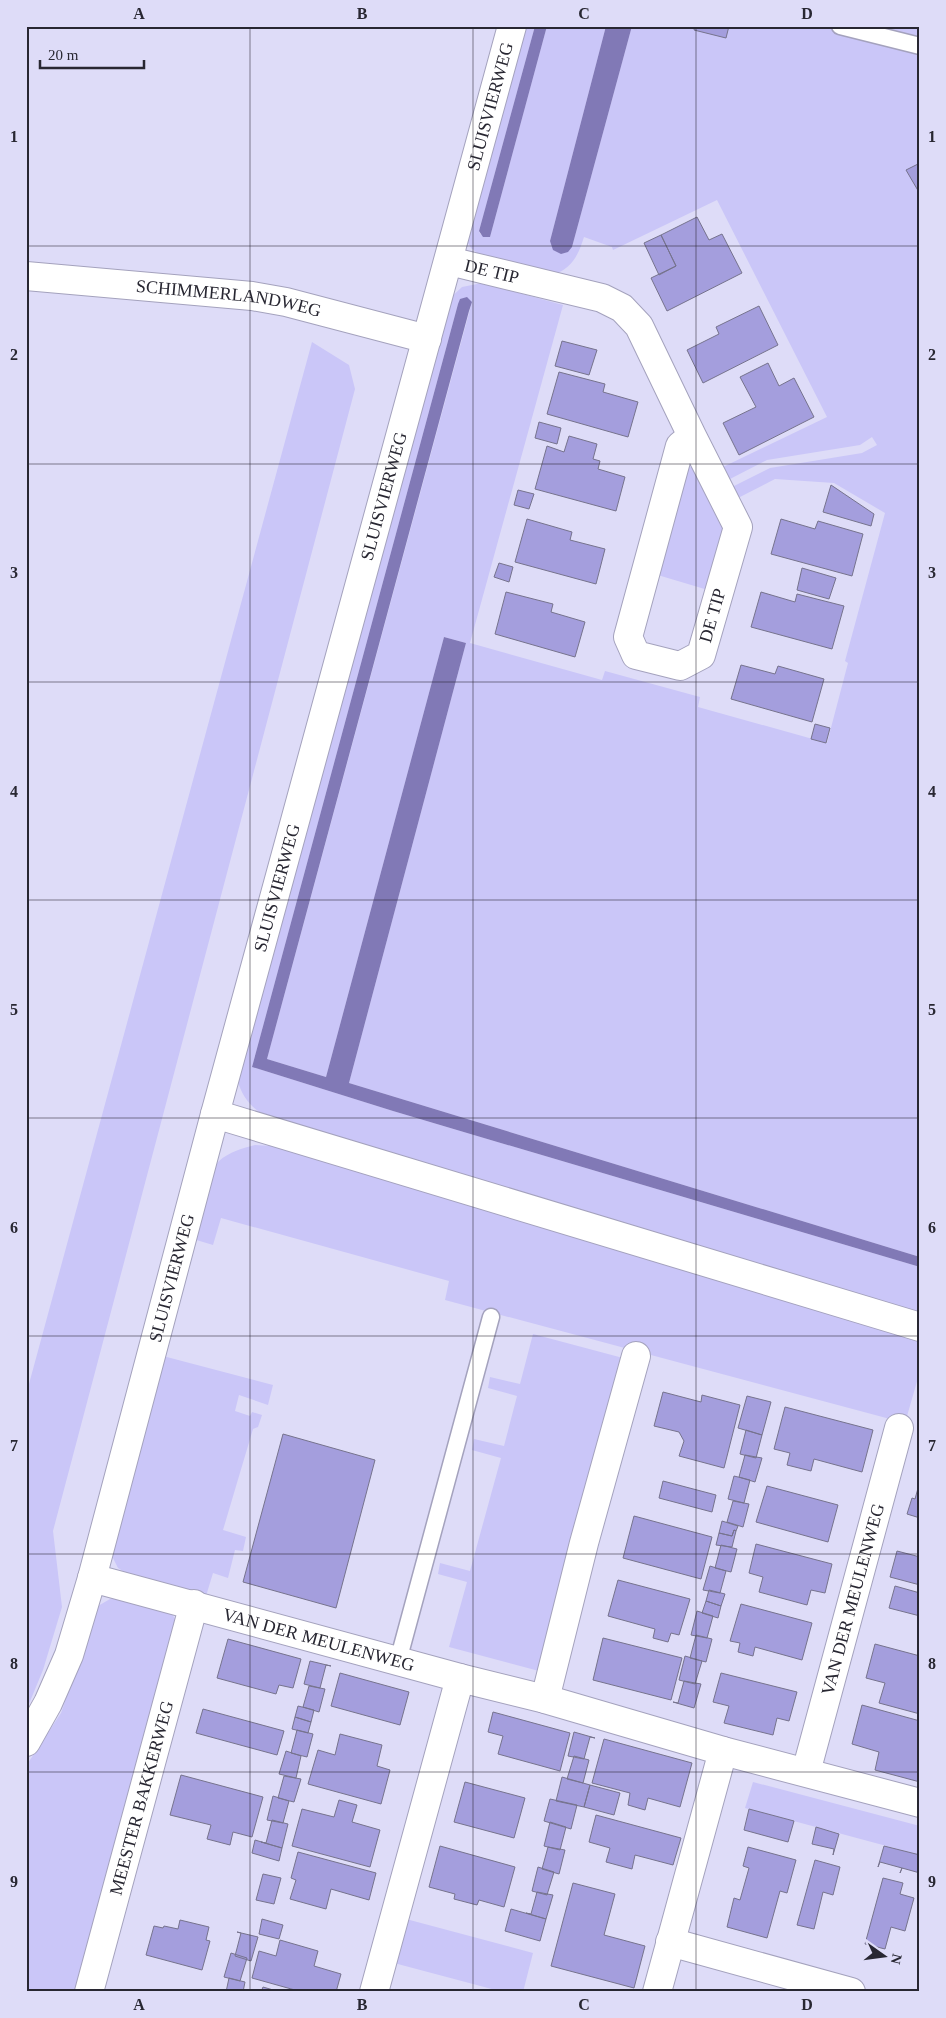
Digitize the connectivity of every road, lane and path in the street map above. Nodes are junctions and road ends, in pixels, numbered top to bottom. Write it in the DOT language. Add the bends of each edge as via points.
graph roads {
  1 [pos="512,26"];
  2 [pos="840,26"];
  3 [pos="920,46"];
  4 [pos="448,261"];
  5 [pos="26,276"];
  6 [pos="427,339"];
  7 [pos="692,436"];
  8 [pos="215,1114"];
  9 [pos="491,1316"];
  10 [pos="920,1327"];
  11 [pos="636,1356"];
  12 [pos="899,1428"];
  13 [pos="92,1578"];
  14 [pos="194,1604"];
  15 [pos="398,1661"];
  16 [pos="460,1678"];
  17 [pos="545,1699"];
  18 [pos="26,1742"];
  19 [pos="723,1751"];
  20 [pos="806,1772"];
  21 [pos="920,1803"];
  22 [pos="670,1942"];
  23 [pos="89,1992"];
  24 [pos="374,1992"];
  25 [pos="658,1992"];
  26 [pos="851,1992"];
  1 -- 4 [label="street, SLUISVIERWEG"];
  2 -- 3 [label="lane"];
  4 -- 6 [label="street, SLUISVIERWEG"];
  4 -- 7 [label="street, DE TIP" via="602,298 622,308 639,326"];
  5 -- 6 [label="street, SCHIMMERLANDWEG" via="252,296"];
  6 -- 8 [label="street, SLUISVIERWEG"];
  7 -- 7 [label="street, DE TIP" via="680,446 628,637 636,655 680,666 701,655 738,526"];
  8 -- 10 [label="street"];
  8 -- 13 [label="street, SLUISVIERWEG"];
  9 -- 15 [label="lane"];
  11 -- 17 [label="street"];
  12 -- 20 [label="street, VAN DER MEULENWEG"];
  13 -- 14 [label="street, VAN DER MEULENWEG"];
  13 -- 18 [label="street, SLUISVIERWEG" via="69,1655"];
  14 -- 15 [label="street, VAN DER MEULENWEG"];
  14 -- 23 [label="street, MEESTER BAKKERWEG"];
  15 -- 16 [label="street, VAN DER MEULENWEG"];
  16 -- 17 [label="street, VAN DER MEULENWEG"];
  16 -- 24 [label="street"];
  17 -- 19 [label="street, VAN DER MEULENWEG"];
  19 -- 20 [label="street, VAN DER MEULENWEG"];
  19 -- 22 [label="street"];
  20 -- 21 [label="street, VAN DER MEULENWEG"];
  22 -- 25 [label="street"];
  22 -- 26 [label="street"];
}
